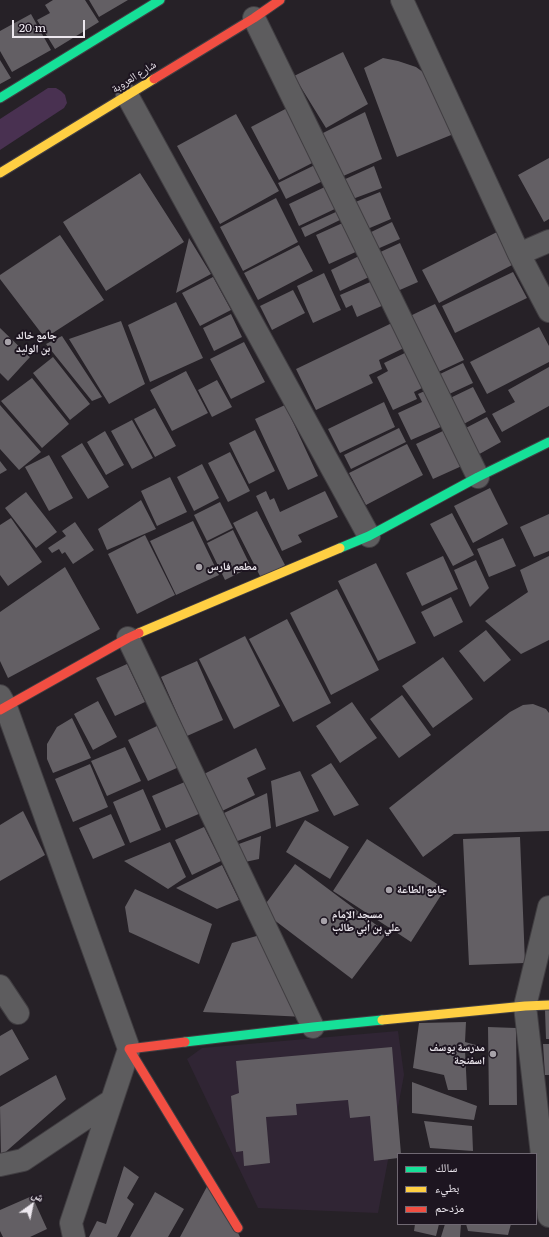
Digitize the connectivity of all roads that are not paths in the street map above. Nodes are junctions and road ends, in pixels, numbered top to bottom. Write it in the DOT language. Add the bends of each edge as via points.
graph roads {
  1 [pos="160,0"];
  2 [pos="280,0"];
  3 [pos="402,0"];
  4 [pos="254,18"];
  5 [pos="127,95"];
  6 [pos="0,98"];
  7 [pos="0,173"];
  8 [pos="549,241"];
  9 [pos="519,254"];
  10 [pos="549,311"];
  11 [pos="549,442"];
  12 [pos="478,477"];
  13 [pos="370,536"];
  14 [pos="128,638"];
  15 [pos="2,704"];
  16 [pos="549,907"];
  17 [pos="0,986"];
  18 [pos="525,1006"];
  19 [pos="549,1006"];
  20 [pos="18,1013"];
  21 [pos="313,1027"];
  22 [pos="129,1049"];
  23 [pos="111,1101"];
  24 [pos="0,1165"];
  25 [pos="548,1205"];
  26 [pos="238,1228"];
  27 [pos="74,1237"];
  1 -- 6 [label="street"];
  2 -- 4 [label="street, شارع العروبة"];
  3 -- 9 [label="street"];
  4 -- 5 [label="street, شارع العروبة"];
  4 -- 12 [label="street"];
  5 -- 7 [label="street, شارع العروبة"];
  5 -- 13 [label="street"];
  8 -- 9 [label="street"];
  9 -- 10 [label="street"];
  11 -- 12 [label="street"];
  12 -- 13 [label="street"];
  13 -- 14 [label="street"];
  14 -- 15 [label="street"];
  14 -- 21 [label="street"];
  15 -- 22 [label="street"];
  16 -- 18 [label="street"];
  17 -- 20 [label="street"];
  18 -- 19 [label="street"];
  18 -- 21 [label="street"];
  18 -- 25 [label="street"];
  21 -- 22 [label="street"];
  22 -- 23 [label="street"];
  22 -- 26 [label="street"];
  23 -- 24 [label="street" via="23,1160"];
  23 -- 27 [label="street" via="71,1223"];
}
